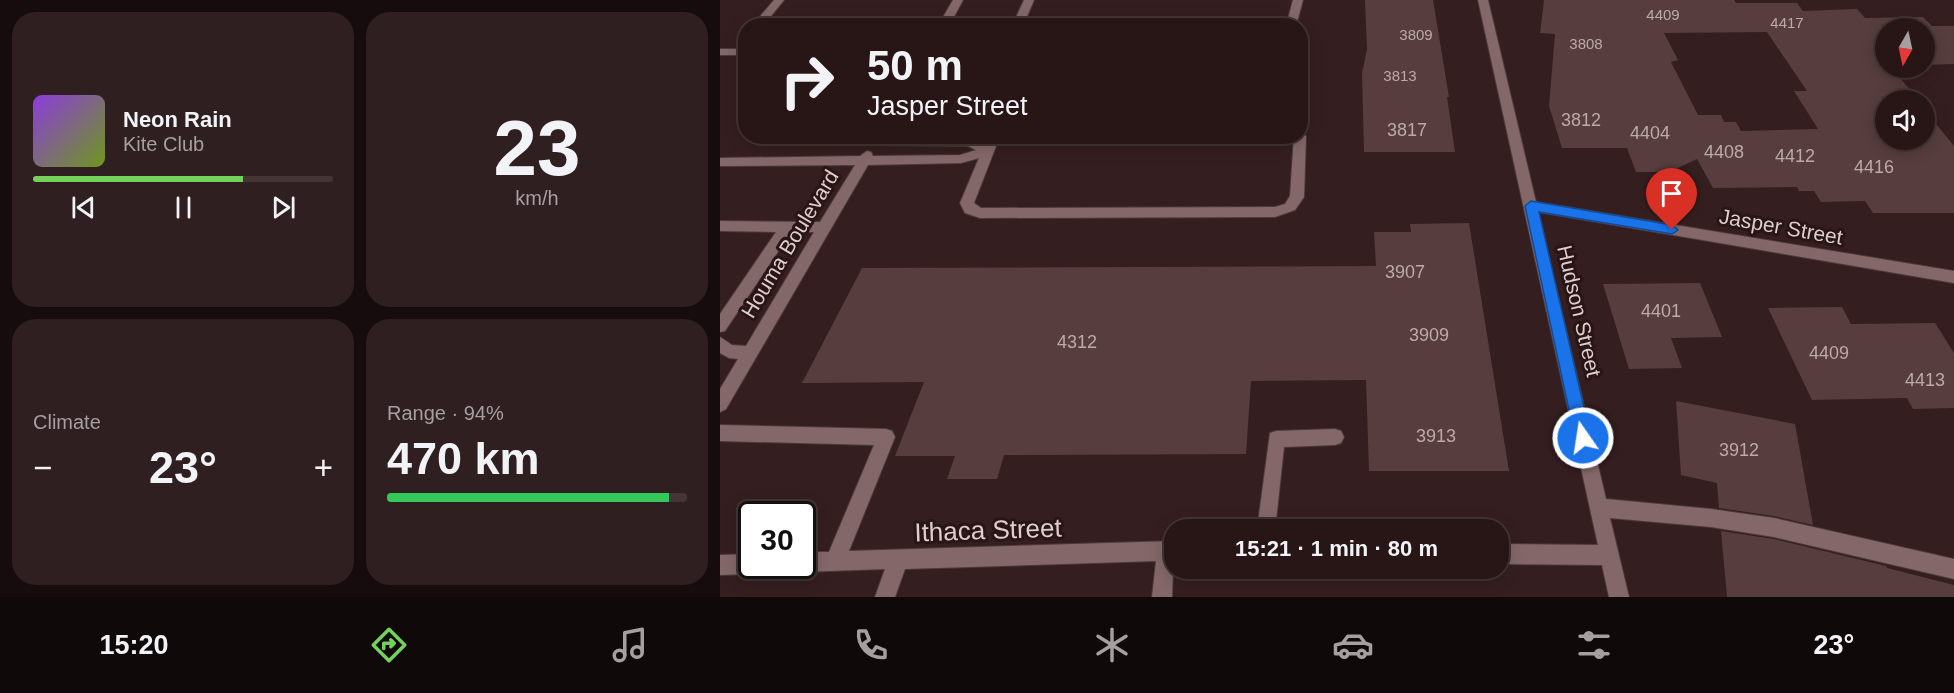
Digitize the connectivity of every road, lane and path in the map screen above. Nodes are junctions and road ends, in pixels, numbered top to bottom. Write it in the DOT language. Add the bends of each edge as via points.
graph roads {
  1 [pos="779,0"];
  2 [pos="958,0"];
  3 [pos="1029,0"];
  4 [pos="1298,0"];
  5 [pos="1483,0"];
  6 [pos="764,18"];
  7 [pos="948,18"];
  8 [pos="1021,18"];
  9 [pos="1293,18"];
  10 [pos="720,52"];
  11 [pos="738,52"];
  12 [pos="874,144"];
  13 [pos="974,144"];
  14 [pos="991,144"];
  15 [pos="1300,144"];
  16 [pos="988,150"];
  17 [pos="720,162"];
  18 [pos="863,162"];
  19 [pos="1531,206"];
  20 [pos="720,226"];
  21 [pos="787,227"];
  22 [pos="825,227"];
  23 [pos="1954,277"];
  24 [pos="720,326"];
  25 [pos="720,344"];
  26 [pos="750,353"];
  27 [pos="720,404"];
  28 [pos="720,433"];
  29 [pos="1335,437"];
  30 [pos="1598,508"];
  31 [pos="1267,519"];
  32 [pos="1164,551"];
  33 [pos="1509,554"];
  34 [pos="1609,555"];
  35 [pos="898,560"];
  36 [pos="836,561"];
  37 [pos="816,562"];
  38 [pos="738,564"];
  39 [pos="720,565"];
  40 [pos="1954,569"];
  41 [pos="1166,579"];
  42 [pos="885,597"];
  43 [pos="1162,597"];
  44 [pos="1619,597"];
  1 -- 6 [label="street"];
  2 -- 7 [label="street"];
  3 -- 8 [label="street"];
  4 -- 9 [label="street"];
  5 -- 19 [label="street, Hudson Street"];
  10 -- 11 [label="street"];
  12 -- 18 [label="street, Houma Boulevard"];
  13 -- 16 [label="street"];
  14 -- 16 [label="street"];
  15 -- 16 [label="street" via="1297,197 1290,207 1275,212 980,213 967,203"];
  16 -- 18 [label="street" via="961,159"];
  17 -- 18 [label="street"];
  18 -- 22 [label="street, Houma Boulevard"];
  19 -- 23 [label="street, Jasper Street"];
  19 -- 30 [label="street, Hudson Street"];
  20 -- 21 [label="street"];
  21 -- 22 [label="street"];
  21 -- 24 [label="street"];
  22 -- 26 [label="street, Houma Boulevard"];
  25 -- 26 [label="street" via="729,351"];
  26 -- 27 [label="street, Houma Boulevard"];
  28 -- 36 [label="street" via="886,437"];
  29 -- 31 [label="street" via="1276,439"];
  30 -- 34 [label="street, Hudson Street"];
  30 -- 40 [label="street" via="1750,524 1856,544"];
  32 -- 35 [label="street, Ithaca Street"];
  33 -- 34 [label="street"];
  34 -- 44 [label="street, Hudson Street"];
  35 -- 36 [label="street, Ithaca Street"];
  35 -- 42 [label="street"];
  36 -- 37 [label="street, Ithaca Street"];
  38 -- 39 [label="street"];
  41 -- 43 [label="street"];
}
